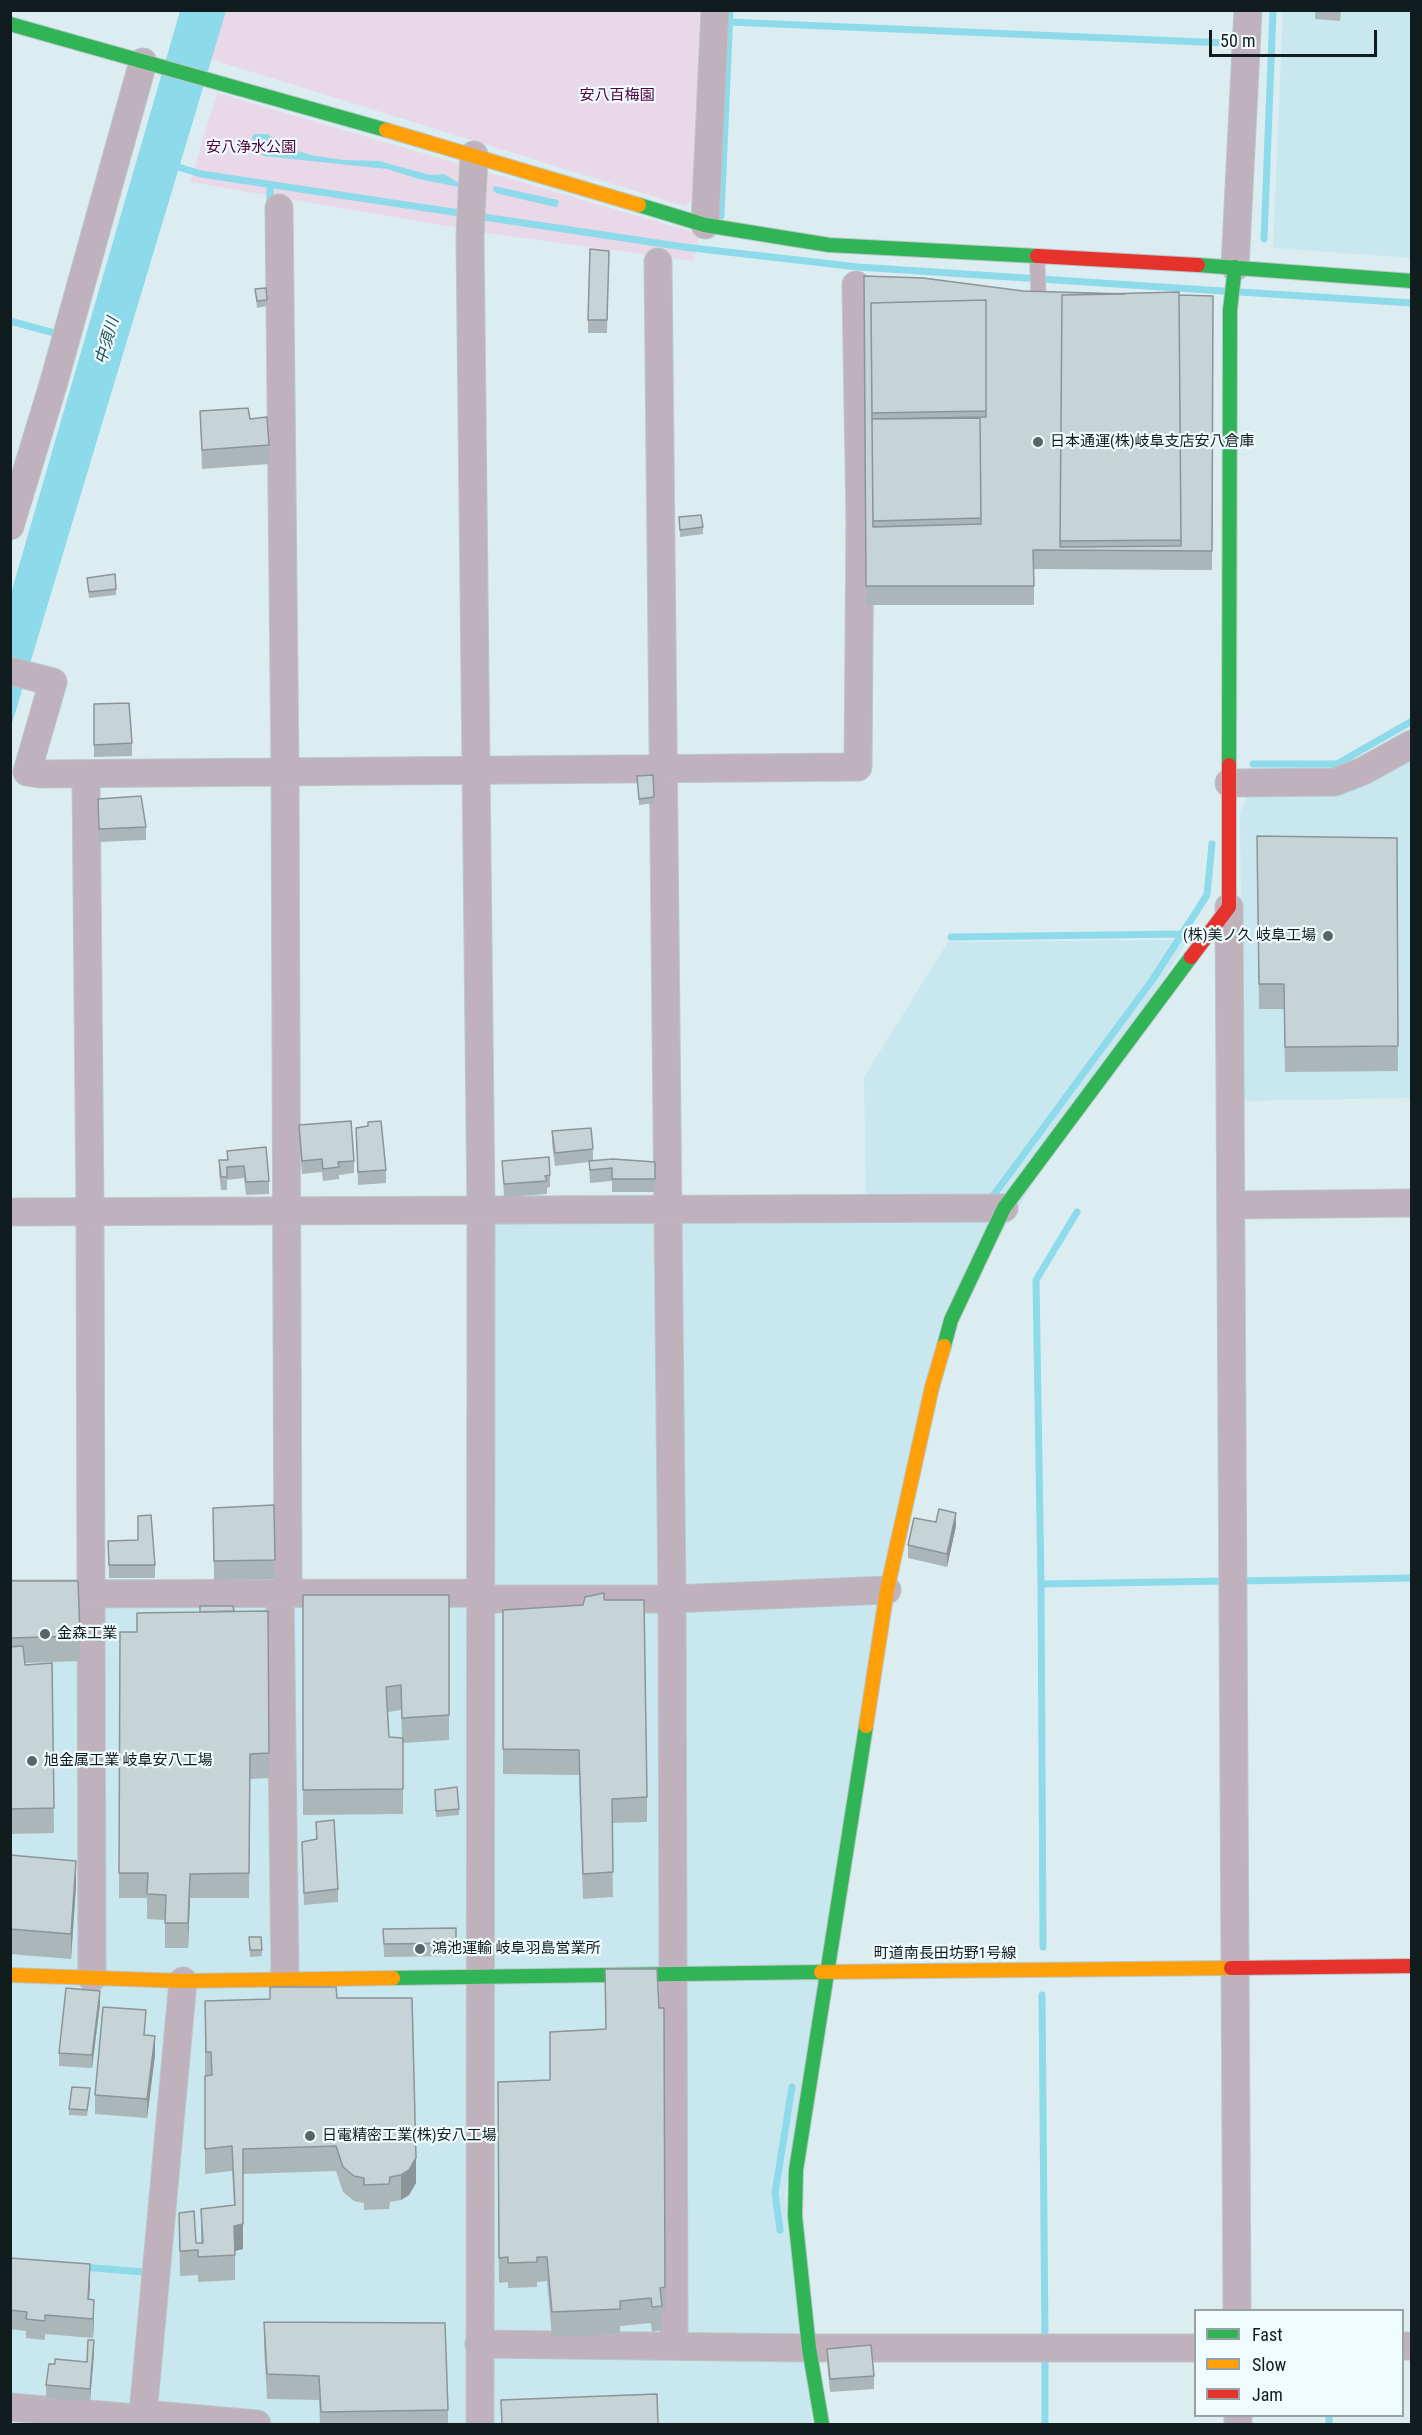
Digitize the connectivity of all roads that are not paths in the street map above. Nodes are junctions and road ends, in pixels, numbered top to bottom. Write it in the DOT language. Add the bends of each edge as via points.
graph roads {
  1 [pos="715,10"];
  2 [pos="1248,10"];
  3 [pos="10,24"];
  4 [pos="146,63"];
  5 [pos="474,155"];
  6 [pos="279,208"];
  7 [pos="705,225"];
  8 [pos="1037,256"];
  9 [pos="658,262"];
  10 [pos="1234,273"];
  11 [pos="1412,281"];
  12 [pos="856,285"];
  13 [pos="1039,327"];
  14 [pos="10,526"];
  15 [pos="10,671"];
  16 [pos="1412,744"];
  17 [pos="663,768"];
  18 [pos="476,769"];
  19 [pos="285,771"];
  20 [pos="86,774"];
  21 [pos="1228,783"];
  22 [pos="1229,907"];
  23 [pos="1412,1203"];
  24 [pos="1231,1205"];
  25 [pos="668,1207"];
  26 [pos="1004,1208"];
  27 [pos="286,1209"];
  28 [pos="481,1210"];
  29 [pos="90,1211"];
  30 [pos="10,1212"];
  31 [pos="887,1590"];
  32 [pos="284,1593"];
  33 [pos="10,1594"];
  34 [pos="92,1594"];
  35 [pos="480,1596"];
  36 [pos="672,1599"];
  37 [pos="1412,1966"];
  38 [pos="1234,1968"];
  39 [pos="827,1972"];
  40 [pos="672,1973"];
  41 [pos="10,1975"];
  42 [pos="478,1976"];
  43 [pos="92,1978"];
  44 [pos="285,1978"];
  45 [pos="183,1981"];
  46 [pos="1237,2309"];
  47 [pos="479,2344"];
  48 [pos="674,2346"];
  49 [pos="810,2348"];
  50 [pos="1194,2348"];
  51 [pos="10,2407"];
  52 [pos="137,2419"];
  53 [pos="257,2424"];
  54 [pos="480,2424"];
  55 [pos="822,2424"];
  1 -- 7 [label="street"];
  2 -- 10 [label="street"];
  3 -- 4 [label="street"];
  4 -- 5 [label="street"];
  4 -- 14 [label="street"];
  5 -- 7 [label="street"];
  5 -- 18 [label="street" via="471,230"];
  6 -- 19 [label="street"];
  7 -- 8 [label="street" via="829,245"];
  8 -- 10 [label="street"];
  8 -- 13 [label="lane"];
  9 -- 17 [label="street"];
  10 -- 11 [label="street"];
  10 -- 21 [label="street" via="1230,304"];
  12 -- 17 [label="street" via="860,520 858,767"];
  15 -- 20 [label="street" via="53,682 27,772"];
  16 -- 21 [label="street" via="1335,782"];
  17 -- 18 [label="street"];
  17 -- 25 [label="street"];
  18 -- 19 [label="street"];
  18 -- 28 [label="street"];
  19 -- 20 [label="street"];
  19 -- 27 [label="street"];
  20 -- 29 [label="street"];
  21 -- 22 [label="street"];
  22 -- 24 [label="street"];
  22 -- 26 [label="street"];
  23 -- 24 [label="street"];
  24 -- 38 [label="street"];
  25 -- 26 [label="street"];
  25 -- 28 [label="street"];
  25 -- 36 [label="street"];
  26 -- 31 [label="street" via="951,1320 932,1387"];
  27 -- 28 [label="street"];
  27 -- 29 [label="street"];
  27 -- 32 [label="street"];
  28 -- 35 [label="street"];
  29 -- 30 [label="street"];
  29 -- 34 [label="street"];
  31 -- 36 [label="street"];
  31 -- 39 [label="street"];
  32 -- 34 [label="street"];
  32 -- 35 [label="street"];
  32 -- 44 [label="street"];
  33 -- 34 [label="street"];
  34 -- 43 [label="street"];
  35 -- 36 [label="street"];
  35 -- 42 [label="street"];
  36 -- 40 [label="street"];
  37 -- 38 [label="street, 町道南長田坊野1号線"];
  38 -- 39 [label="street, 町道南長田坊野1号線"];
  38 -- 46 [label="street"];
  39 -- 40 [label="street, 町道南長田坊野1号線"];
  39 -- 49 [label="street" via="796,2170 795,2216"];
  40 -- 42 [label="street, 町道南長田坊野1号線"];
  40 -- 48 [label="street"];
  41 -- 43 [label="street, 町道南長田坊野1号線"];
  42 -- 44 [label="street, 町道南長田坊野1号線"];
  42 -- 47 [label="street"];
  43 -- 45 [label="street, 町道南長田坊野1号線"];
  44 -- 45 [label="street, 町道南長田坊野1号線"];
  45 -- 52 [label="street"];
  47 -- 48 [label="street"];
  47 -- 54 [label="street"];
  48 -- 49 [label="street"];
  49 -- 50 [label="street"];
  49 -- 55 [label="street"];
  51 -- 52 [label="street"];
  52 -- 53 [label="street"];
}
